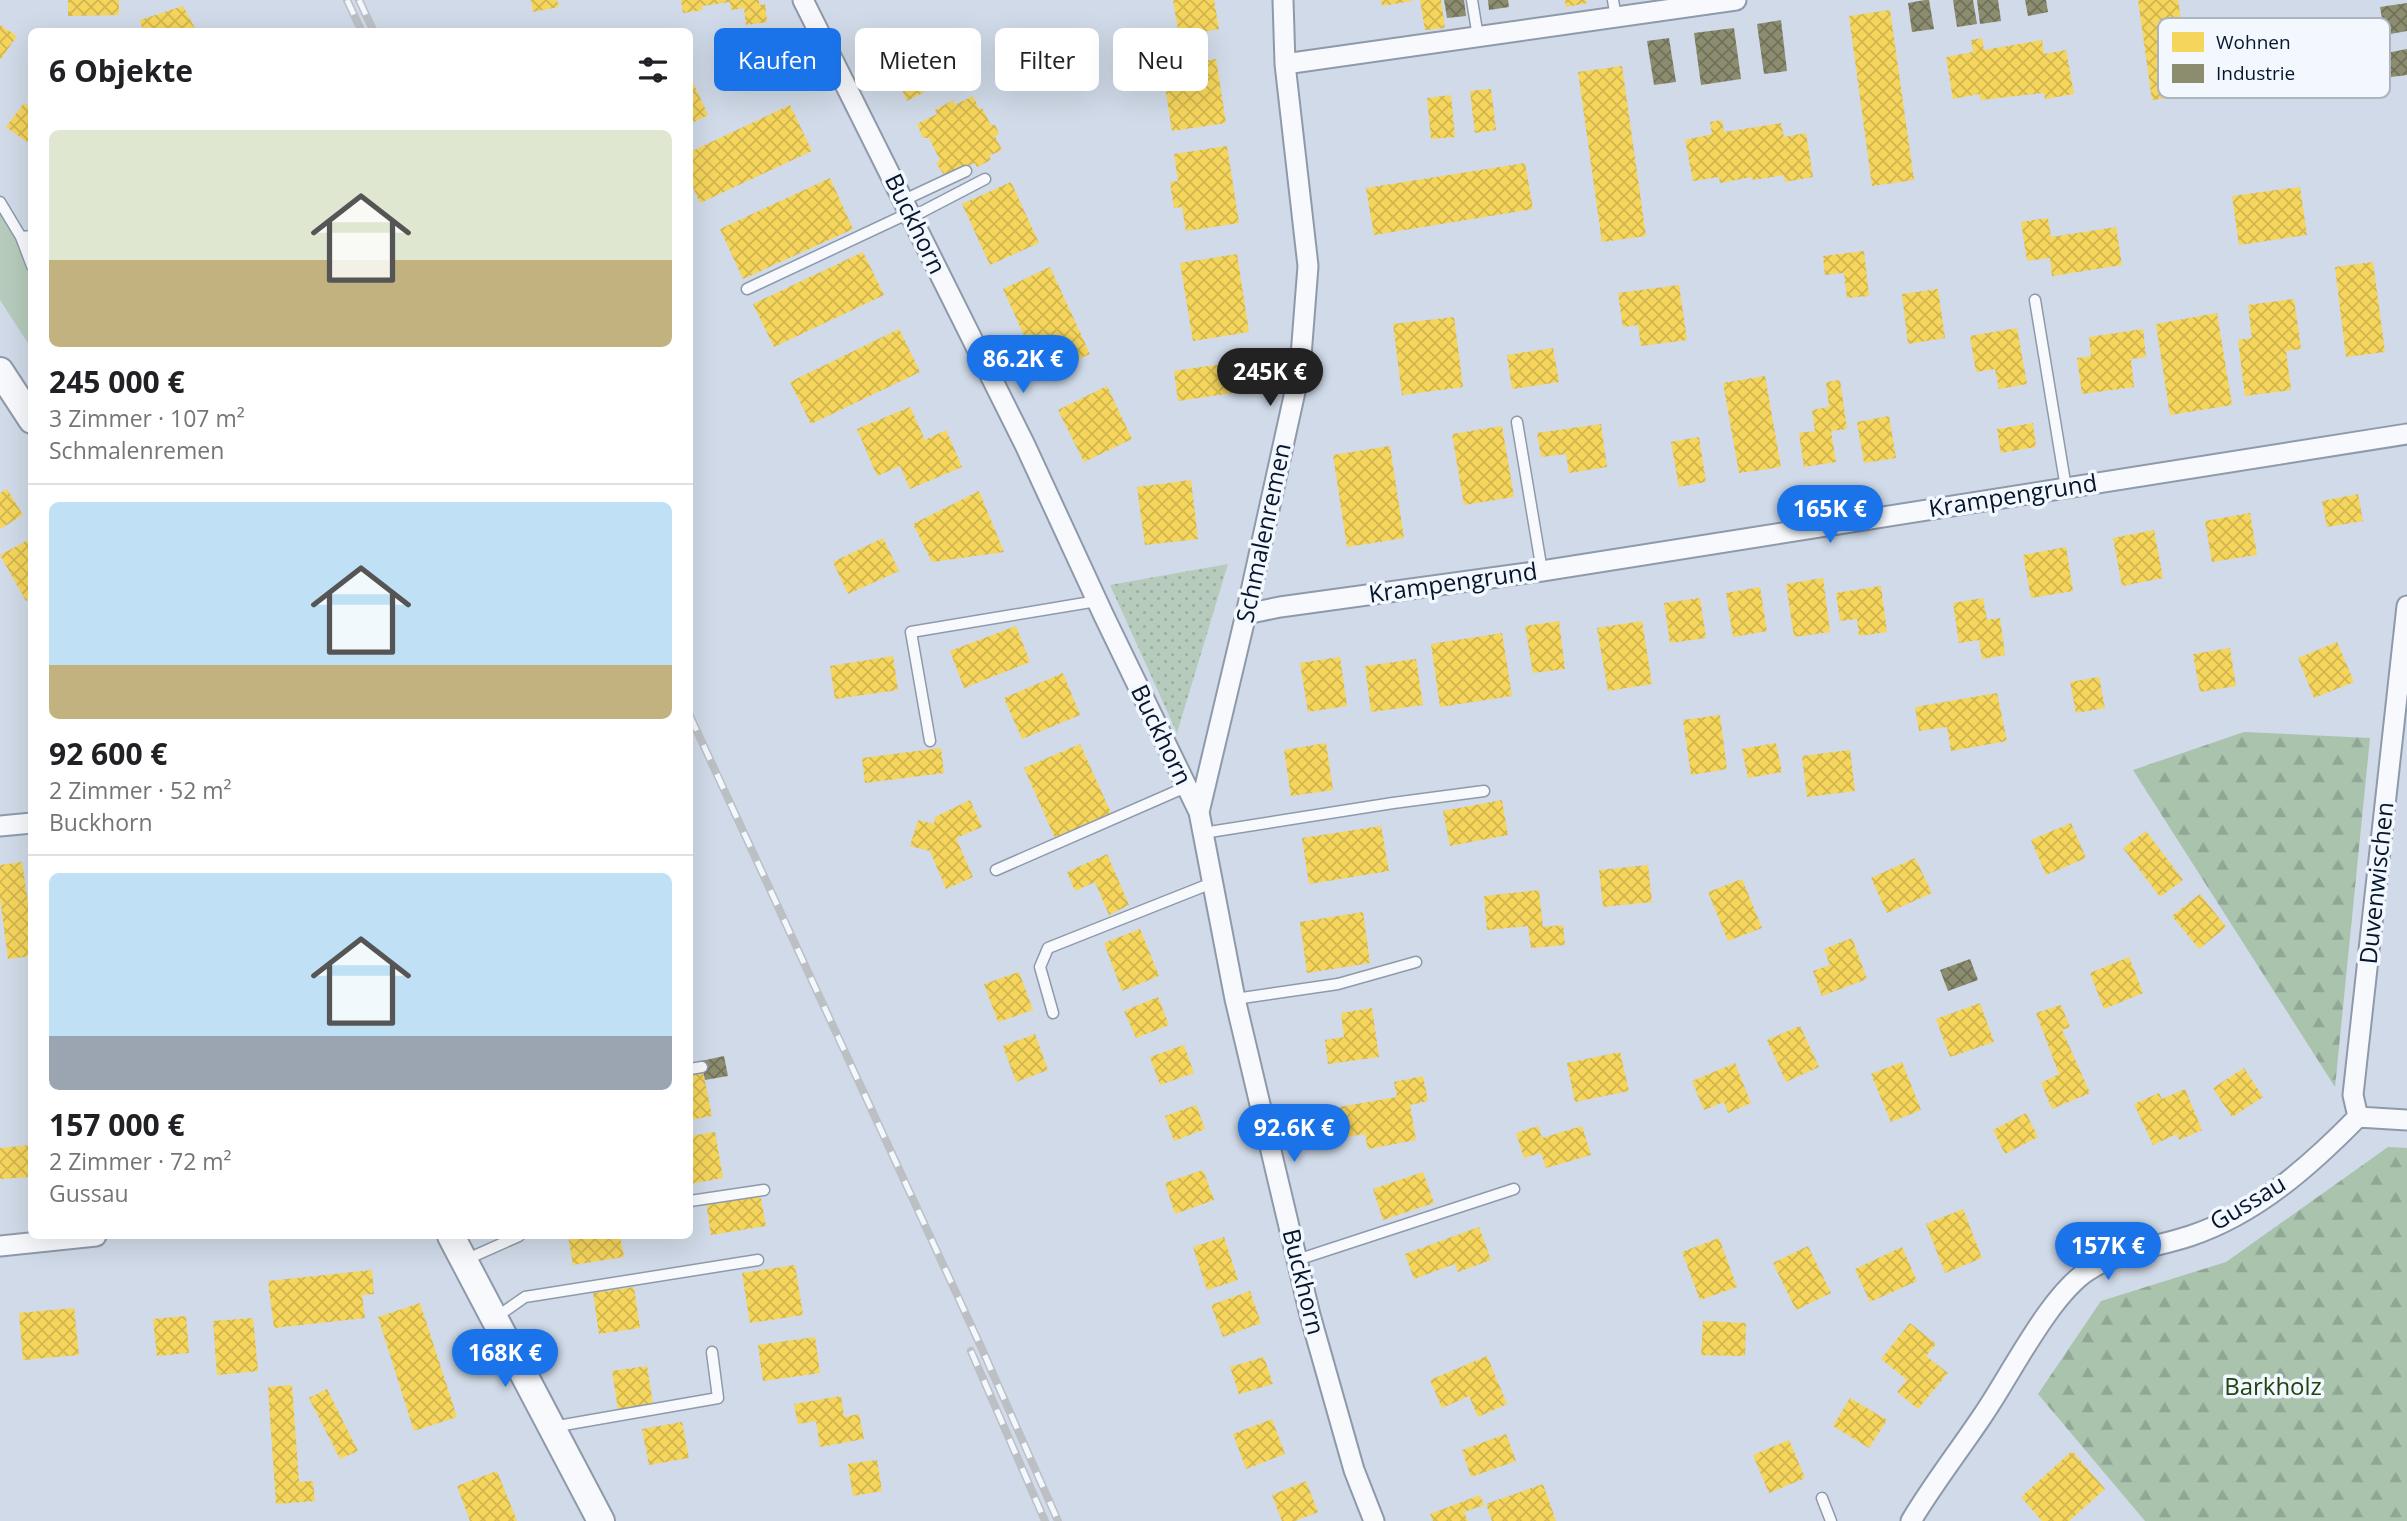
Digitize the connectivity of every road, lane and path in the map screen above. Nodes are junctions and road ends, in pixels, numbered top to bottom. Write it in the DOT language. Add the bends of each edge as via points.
graph roads {
  1 [pos="803,0"];
  2 [pos="1283,0"];
  3 [pos="1472,0"];
  4 [pos="1736,0"];
  5 [pos="1615,9"];
  6 [pos="1478,37"];
  7 [pos="1285,64"];
  8 [pos="967,172"];
  9 [pos="985,179"];
  10 [pos="0,202"];
  11 [pos="908,210"];
  12 [pos="26,237"];
  13 [pos="747,289"];
  14 [pos="2035,300"];
  15 [pos="0,371"];
  16 [pos="28,409"];
  17 [pos="1517,422"];
  18 [pos="2407,435"];
  19 [pos="2066,488"];
  20 [pos="1542,571"];
  21 [pos="1097,601"];
  22 [pos="2407,606"];
  23 [pos="1246,614"];
  24 [pos="930,741"];
  25 [pos="1186,787"];
  26 [pos="1484,791"];
  27 [pos="1199,811"];
  28 [pos="28,823"];
  29 [pos="0,826"];
  30 [pos="1203,833"];
  31 [pos="996,870"];
  32 [pos="1212,883"];
  33 [pos="1416,962"];
  34 [pos="1235,999"];
  35 [pos="1053,1013"];
  36 [pos="702,1067"];
  37 [pos="693,1068"];
  38 [pos="2358,1117"];
  39 [pos="2407,1120"];
  40 [pos="1514,1189"];
  41 [pos="764,1190"];
  42 [pos="693,1200"];
  43 [pos="67,1239"];
  44 [pos="453,1239"];
  45 [pos="512,1239"];
  46 [pos="0,1246"];
  47 [pos="464,1260"];
  48 [pos="758,1260"];
  49 [pos="1297,1260"];
  50 [pos="495,1318"];
  51 [pos="712,1352"];
  52 [pos="551,1427"];
  53 [pos="1822,1497"];
  54 [pos="601,1521"];
  55 [pos="1374,1521"];
  56 [pos="1831,1521"];
  57 [pos="1911,1521"];
  1 -- 11 [label="street, Buckhorn"];
  2 -- 7 [label="street, Schmalenremen"];
  3 -- 6 [label="lane"];
  4 -- 5 [label="street"];
  5 -- 6 [label="street"];
  6 -- 7 [label="street"];
  7 -- 23 [label="street, Schmalenremen" via="1308,266 1300,369"];
  8 -- 11 [label="lane"];
  9 -- 11 [label="lane"];
  10 -- 12 [label="lane"];
  11 -- 13 [label="lane"];
  11 -- 21 [label="street, Buckhorn"];
  14 -- 19 [label="lane"];
  15 -- 16 [label="main road"];
  17 -- 20 [label="lane"];
  18 -- 19 [label="street, Krampengrund"];
  19 -- 20 [label="street, Krampengrund"];
  20 -- 23 [label="street, Krampengrund"];
  21 -- 24 [label="lane" via="911,632"];
  21 -- 25 [label="street, Buckhorn"];
  22 -- 38 [label="street, Duvenwischen" via="2353,1096"];
  23 -- 27 [label="street, Schmalenremen"];
  25 -- 27 [label="street, Buckhorn"];
  25 -- 31 [label="lane"];
  26 -- 30 [label="lane"];
  27 -- 30 [label="street, Buckhorn"];
  28 -- 29 [label="street"];
  30 -- 32 [label="street, Buckhorn"];
  32 -- 34 [label="street, Buckhorn"];
  32 -- 35 [label="lane" via="1048,948 1040,967"];
  33 -- 34 [label="lane" via="1338,984"];
  34 -- 49 [label="street, Buckhorn"];
  36 -- 37 [label="lane"];
  38 -- 39 [label="street"];
  38 -- 57 [label="street, Gussau" via="2318,1157 2255,1205 2193,1236 2102,1263 2077,1278 2046,1317"];
  40 -- 49 [label="lane"];
  41 -- 42 [label="lane"];
  43 -- 46 [label="street"];
  44 -- 47 [label="main road"];
  45 -- 47 [label="lane"];
  47 -- 50 [label="main road"];
  48 -- 50 [label="lane" via="525,1297"];
  49 -- 55 [label="street, Buckhorn" via="1354,1470"];
  50 -- 52 [label="main road"];
  51 -- 52 [label="lane" via="718,1398"];
  52 -- 54 [label="main road"];
  53 -- 56 [label="lane"];
}
